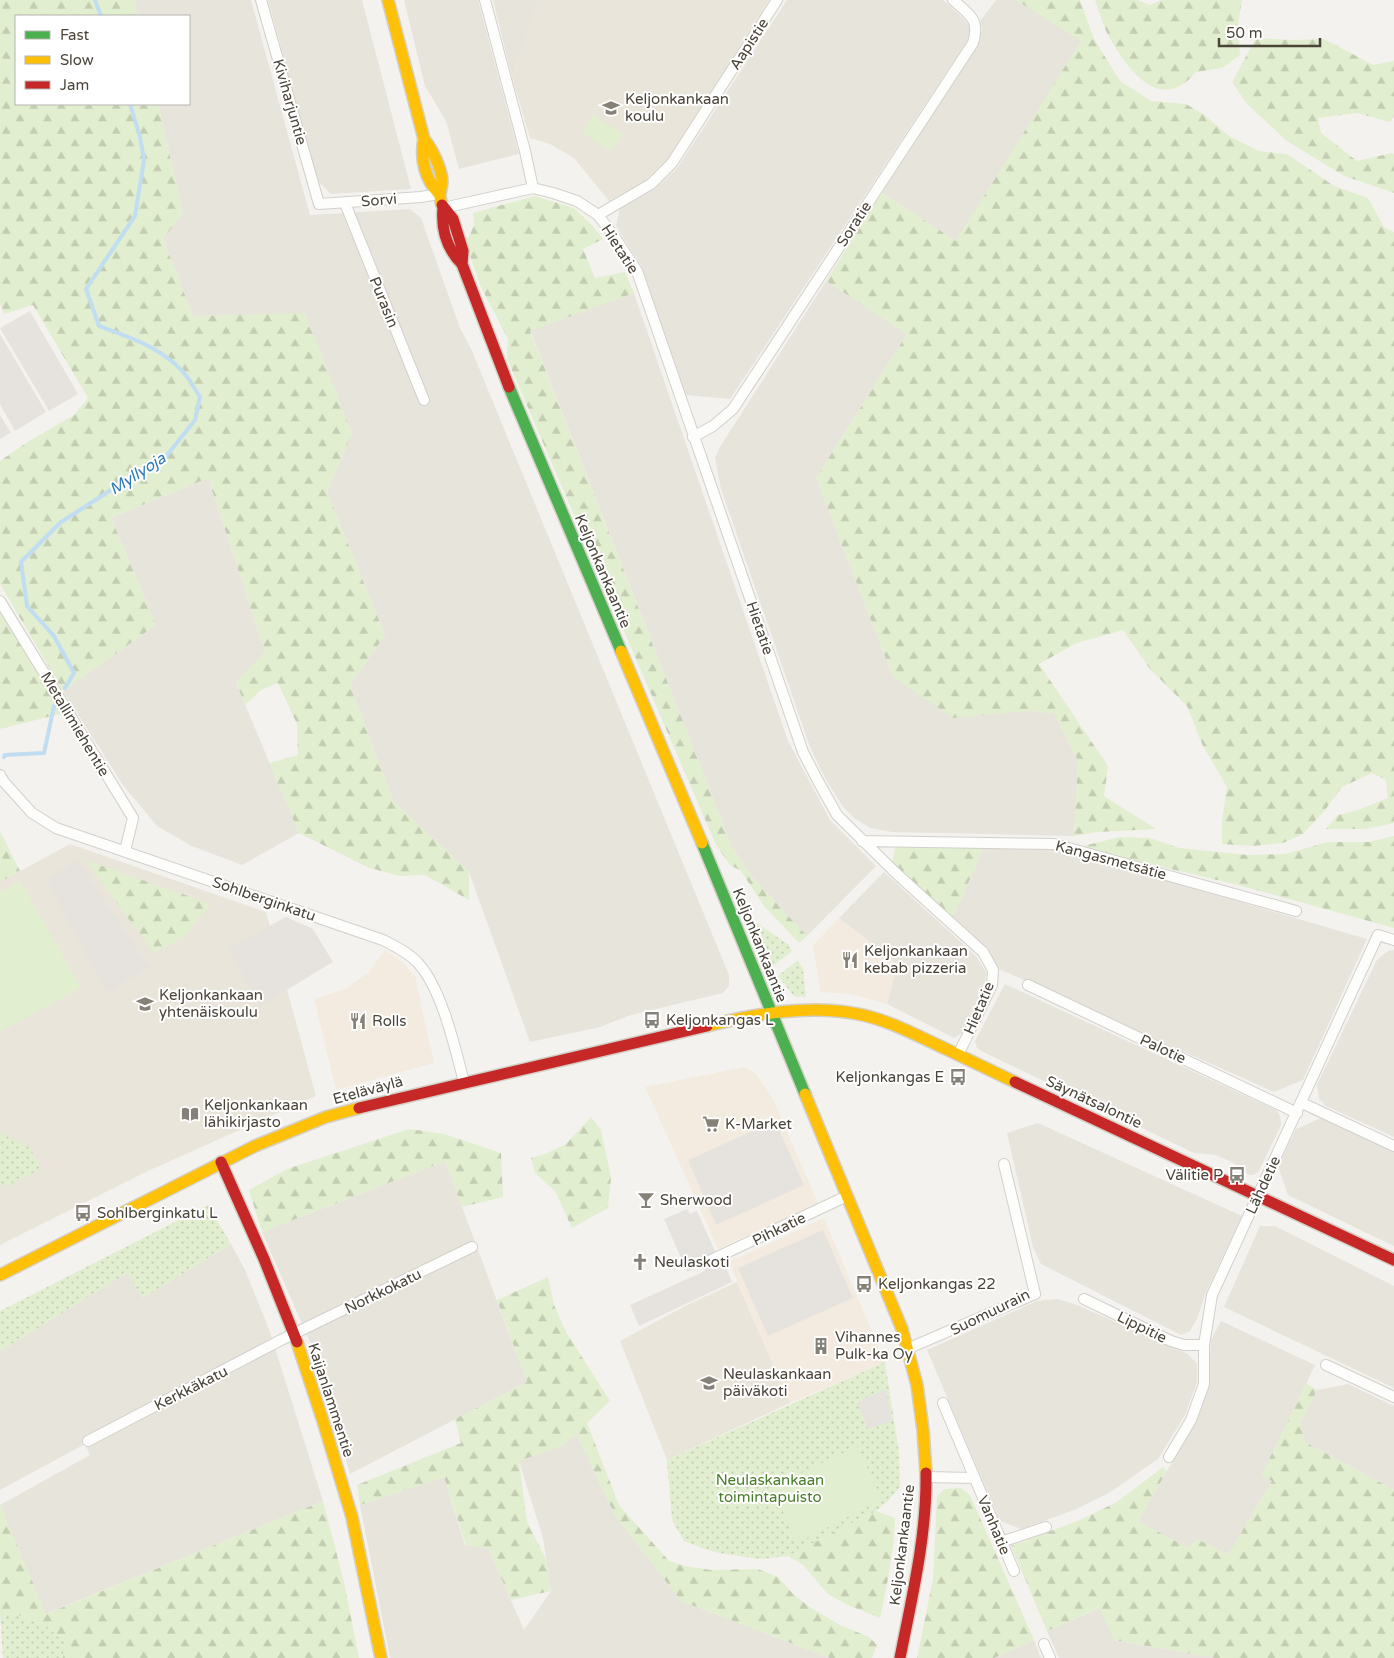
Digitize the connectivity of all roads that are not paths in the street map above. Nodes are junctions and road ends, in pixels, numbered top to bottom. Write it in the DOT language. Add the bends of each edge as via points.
graph roads {
  1 [pos="260,0"];
  2 [pos="388,0"];
  3 [pos="485,0"];
  4 [pos="778,0"];
  5 [pos="953,0"];
  6 [pos="533,188"];
  7 [pos="439,194"];
  8 [pos="345,203"];
  9 [pos="319,204"];
  10 [pos="443,208"];
  11 [pos="598,215"];
  12 [pos="424,400"];
  13 [pos="693,437"];
  14 [pos="0,601"];
  15 [pos="0,775"];
  16 [pos="862,841"];
  17 [pos="125,851"];
  18 [pos="1296,911"];
  19 [pos="1394,940"];
  20 [pos="1028,985"];
  21 [pos="772,1014"];
  22 [pos="958,1055"];
  23 [pos="464,1082"];
  24 [pos="1302,1103"];
  25 [pos="1297,1113"];
  26 [pos="1394,1146"];
  27 [pos="220,1162"];
  28 [pos="1004,1164"];
  29 [pos="1258,1195"];
  30 [pos="847,1196"];
  31 [pos="472,1247"];
  32 [pos="711,1260"];
  33 [pos="1394,1260"];
  34 [pos="0,1275"];
  35 [pos="1084,1299"];
  36 [pos="293,1334"];
  37 [pos="1204,1345"];
  38 [pos="908,1349"];
  39 [pos="1326,1365"];
  40 [pos="1394,1397"];
  41 [pos="943,1403"];
  42 [pos="88,1441"];
  43 [pos="1169,1457"];
  44 [pos="926,1477"];
  45 [pos="974,1478"];
  46 [pos="1046,1526"];
  47 [pos="1001,1542"];
  48 [pos="1014,1571"];
  49 [pos="1044,1644"];
  50 [pos="381,1658"];
  51 [pos="900,1658"];
  52 [pos="1050,1658"];
  1 -- 9 [label="street, Kiviharjuntie"];
  2 -- 7 [label="main road, Keljonkankaantie" via="424,139 421,153 430,184"];
  3 -- 6 [label="street"];
  4 -- 11 [label="street, Aapistie" via="672,164 651,184"];
  5 -- 13 [label="street, Soratie" via="976,25 973,43 733,409"];
  6 -- 10 [label="street, Hietatie"];
  6 -- 11 [label="street, Hietatie" via="578,201"];
  7 -- 8 [label="street, Sorvi"];
  7 -- 10 [label="main road, Keljonkankaantie"];
  8 -- 9 [label="street, Sorvi"];
  8 -- 12 [label="street, Purasin"];
  10 -- 21 [label="main road, Keljonkankaantie" via="453,218 463,251 462,264 520,415 686,802"];
  11 -- 13 [label="street, Hietatie" via="637,271"];
  13 -- 16 [label="street, Hietatie" via="803,752 837,816"];
  14 -- 17 [label="street, Metallimiehentie" via="133,818"];
  15 -- 17 [label="street, Sohlberginkatu" via="32,813 56,828"];
  16 -- 18 [label="street, Kangasmetsätie" via="1054,844"];
  16 -- 22 [label="street, Hietatie" via="983,952 993,970 992,985"];
  17 -- 23 [label="street, Sohlberginkatu" via="383,940 404,951 431,979 455,1045"];
  19 -- 24 [label="street, Lähdetie" via="1378,935"];
  20 -- 25 [label="street, Palotie"];
  21 -- 22 [label="main road, Säynätsalontie" via="842,1011 859,1014 886,1022"];
  21 -- 23 [label="main road, Eteläväylä" via="735,1019"];
  21 -- 30 [label="main road, Keljonkankaantie"];
  22 -- 29 [label="main road, Säynätsalontie"];
  23 -- 27 [label="main road, Eteläväylä" via="326,1117"];
  24 -- 25 [label="street, Lähdetie"];
  24 -- 26 [label="street"];
  25 -- 29 [label="street, Lähdetie"];
  27 -- 34 [label="main road, Eteläväylä"];
  27 -- 36 [label="main road, Kaijanlammentie" via="264,1259"];
  28 -- 38 [label="street, Suomuurain" via="1035,1294"];
  29 -- 33 [label="main road, Säynätsalontie"];
  29 -- 37 [label="street, Lähdetie" via="1212,1295"];
  30 -- 32 [label="street, Pihkatie"];
  30 -- 38 [label="main road, Keljonkankaantie"];
  31 -- 36 [label="street, Norkkokatu"];
  35 -- 37 [label="street, Lippitie" via="1171,1341"];
  36 -- 42 [label="street, Kerkkäkatu"];
  36 -- 50 [label="main road, Kaijanlammentie" via="352,1517"];
  37 -- 43 [label="street, Lähdetie" via="1204,1384 1191,1420"];
  38 -- 44 [label="main road, Keljonkankaantie" via="917,1383"];
  39 -- 40 [label="street"];
  41 -- 45 [label="street, Vanhatie"];
  44 -- 45 [label="street, Vanhatie"];
  44 -- 51 [label="main road, Keljonkankaantie" via="916,1579"];
  45 -- 47 [label="street, Vanhatie"];
  46 -- 47 [label="street"];
  47 -- 48 [label="street, Vanhatie"];
  49 -- 52 [label="street"];
}
